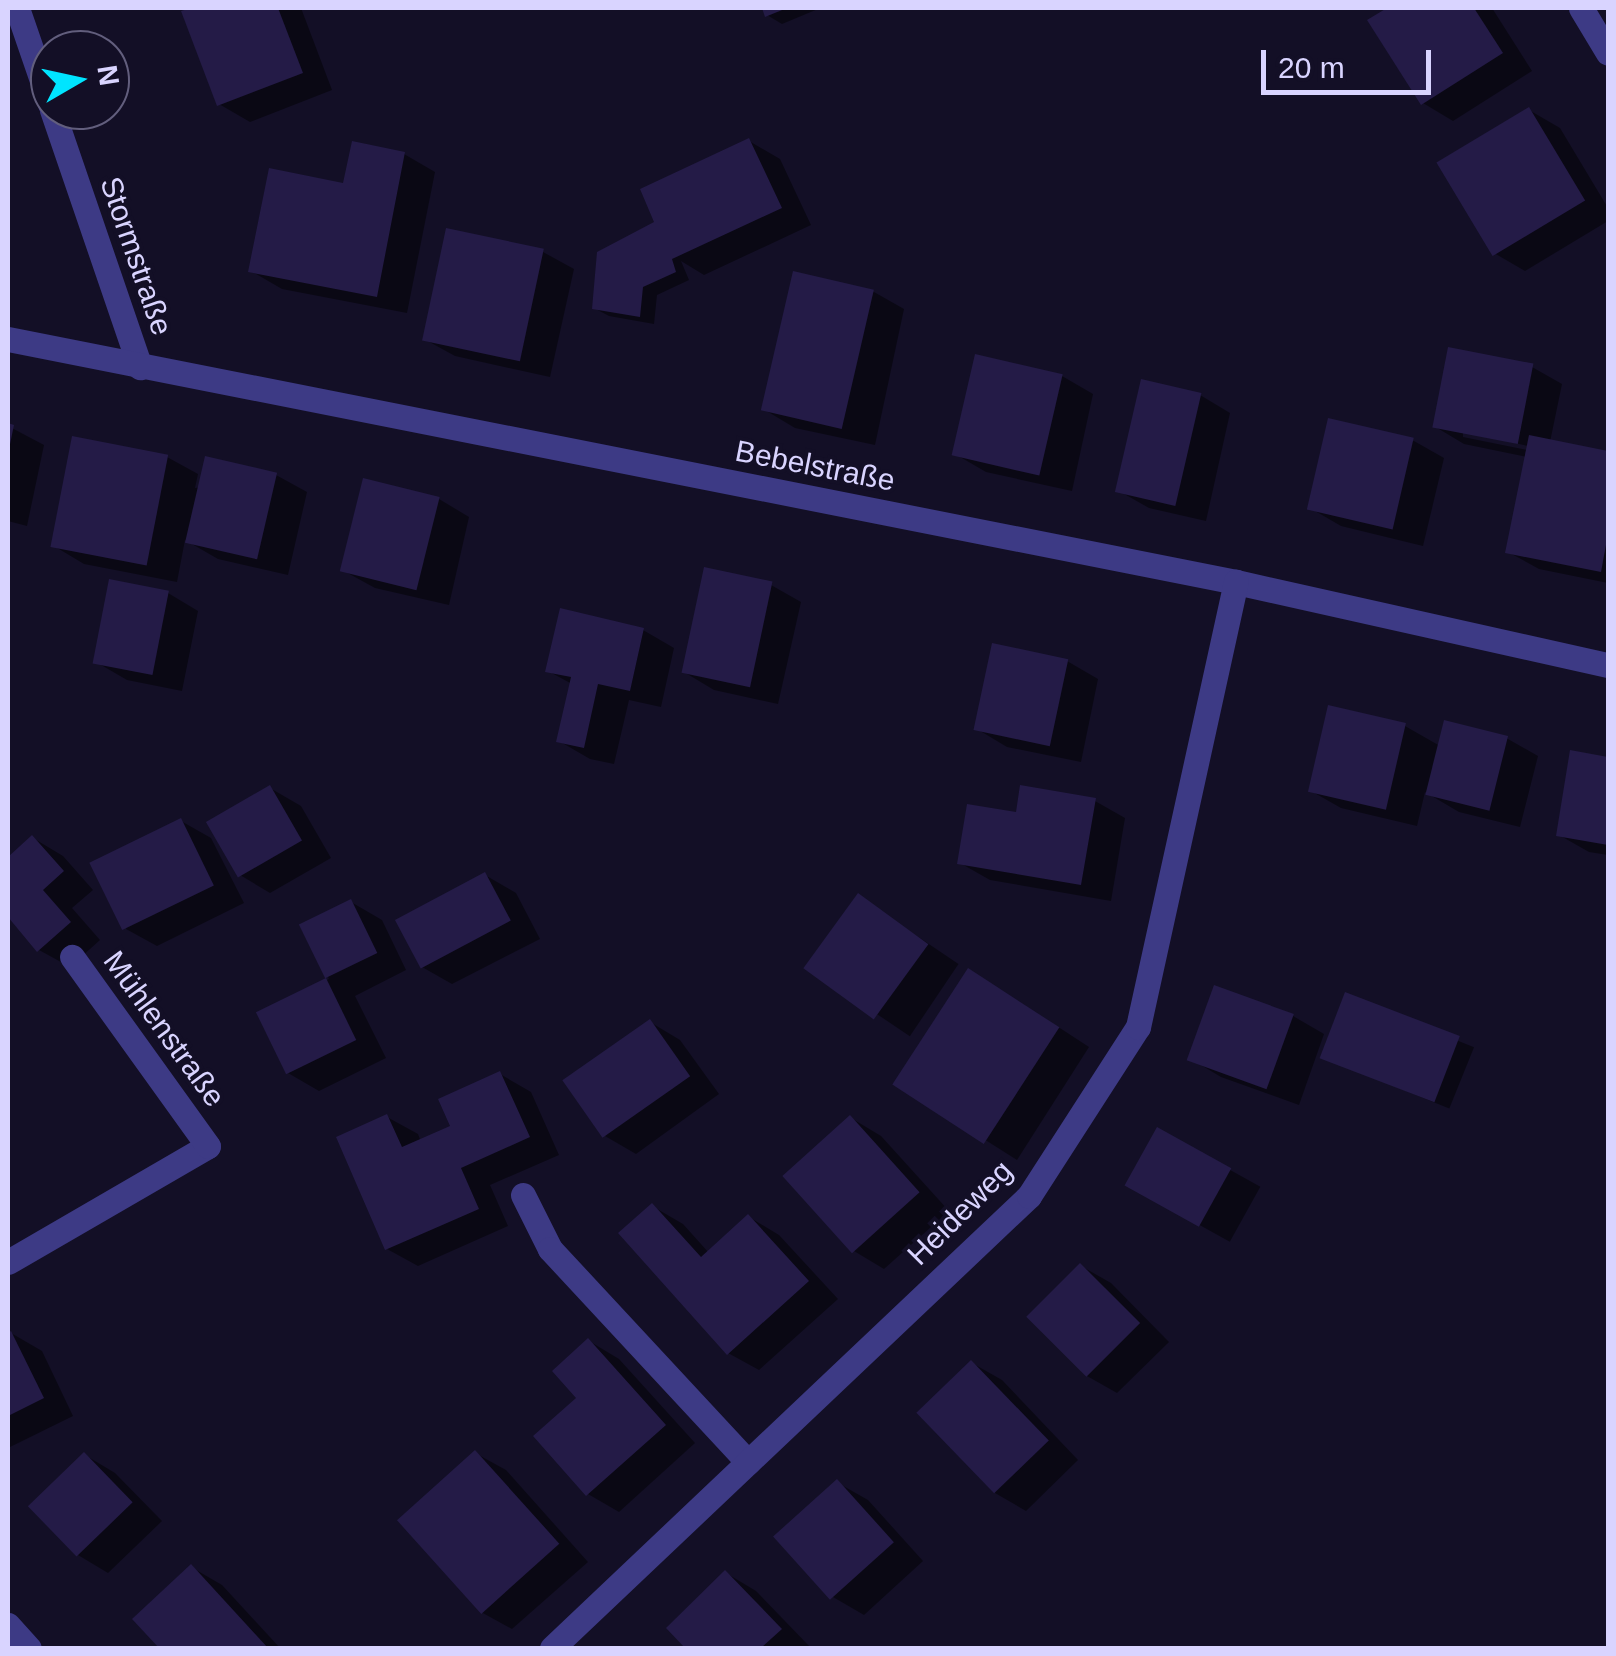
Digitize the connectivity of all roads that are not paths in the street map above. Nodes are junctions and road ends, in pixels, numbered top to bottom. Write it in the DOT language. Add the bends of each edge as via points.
graph roads {
  1 [pos="17,8"];
  2 [pos="1580,8"];
  3 [pos="30,46"];
  4 [pos="1608,53"];
  5 [pos="59,130"];
  6 [pos="8,338"];
  7 [pos="140,367"];
  8 [pos="1236,582"];
  9 [pos="1608,664"];
  10 [pos="72,957"];
  11 [pos="524,1195"];
  12 [pos="8,1262"];
  13 [pos="748,1462"];
  14 [pos="8,1625"];
  15 [pos="29,1648"];
  16 [pos="552,1648"];
  1 -- 3 [label="street, Stormstraße"];
  2 -- 4 [label="street"];
  5 -- 7 [label="street, Stormstraße"];
  6 -- 7 [label="street, Bebelstraße"];
  7 -- 8 [label="street, Bebelstraße"];
  8 -- 9 [label="street, Bebelstraße"];
  8 -- 13 [label="street, Heideweg" via="1138,1027 1028,1196"];
  10 -- 12 [label="street, Mühlenstraße" via="208,1146"];
  11 -- 13 [label="street" via="550,1249"];
  13 -- 16 [label="street, Heideweg"];
  14 -- 15 [label="street"];
}
